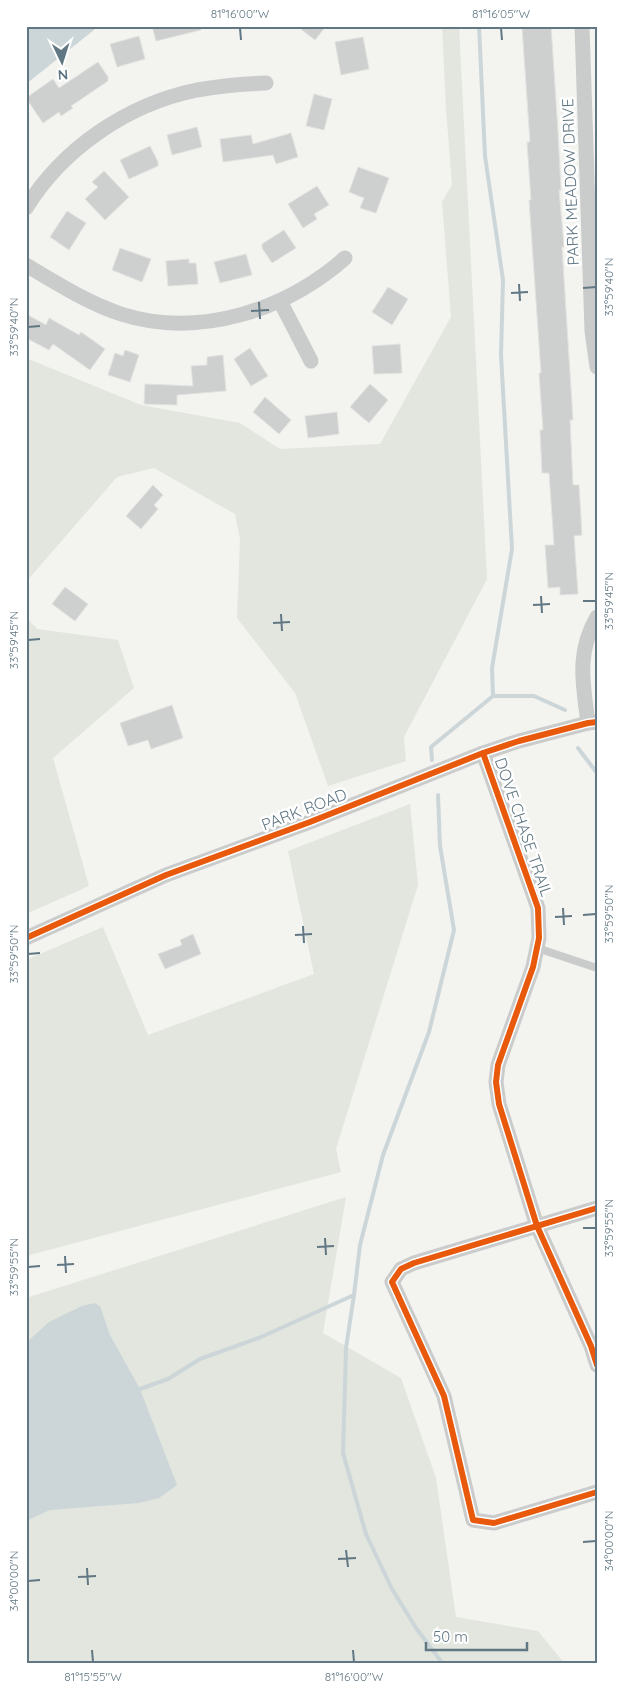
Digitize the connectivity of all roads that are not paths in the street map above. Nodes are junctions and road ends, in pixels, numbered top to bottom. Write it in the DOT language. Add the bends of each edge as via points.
graph roads {
  1 [pos="582,26"];
  2 [pos="266,83"];
  3 [pos="26,208"];
  4 [pos="345,258"];
  5 [pos="26,265"];
  6 [pos="280,301"];
  7 [pos="312,361"];
  8 [pos="597,366"];
  9 [pos="597,617"];
  10 [pos="592,722"];
  11 [pos="483,753"];
  12 [pos="26,938"];
  13 [pos="537,948"];
  14 [pos="597,968"];
  15 [pos="597,1208"];
  16 [pos="537,1226"];
  17 [pos="597,1365"];
  18 [pos="597,1492"];
  1 -- 8 [label="street, PARK MEADOW DRIVE" via="592,331"];
  2 -- 3 [label="street" via="195,91 128,114 83,144 63,162"];
  4 -- 6 [label="street" via="320,278"];
  5 -- 6 [label="street" via="104,307 155,321 207,322"];
  6 -- 7 [label="street"];
  9 -- 10 [label="street" via="589,630 583,654 583,682"];
  10 -- 11 [label="street, PARK ROAD"];
  11 -- 12 [label="street, PARK ROAD" via="310,822 166,874"];
  11 -- 13 [label="street, DOVE CHASE TRAIL" via="538,908"];
  13 -- 14 [label="lane"];
  13 -- 16 [label="street, DOVE CHASE TRAIL" via="498,1065 496,1082 499,1104"];
  15 -- 16 [label="street"];
  16 -- 17 [label="street, DOVE CHASE TRAIL"];
  16 -- 18 [label="street" via="401,1269 392,1282 444,1396 473,1520 494,1523"];
}
